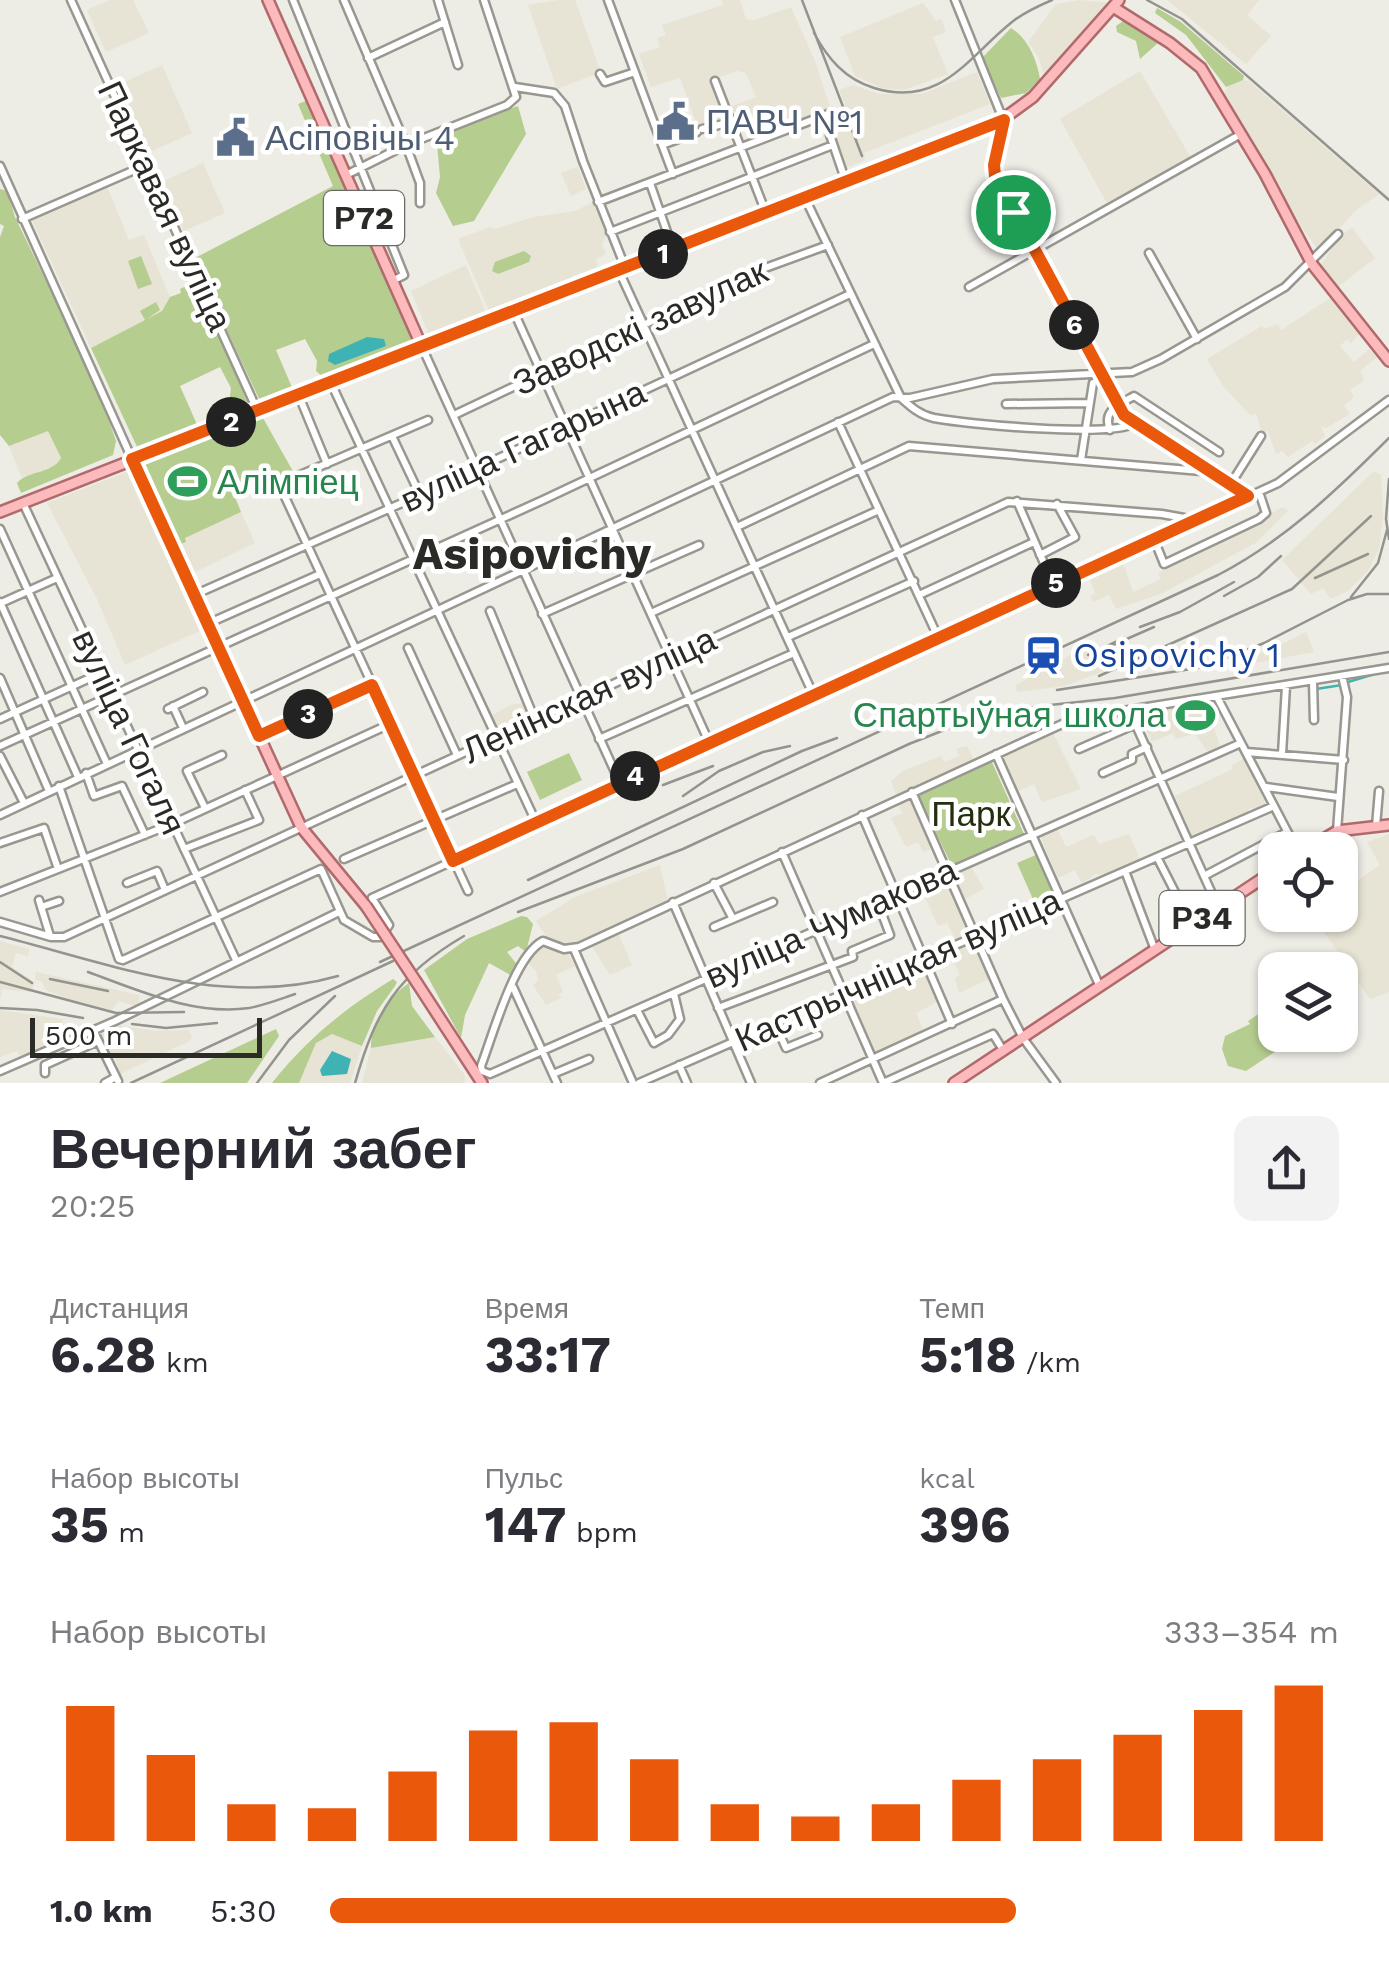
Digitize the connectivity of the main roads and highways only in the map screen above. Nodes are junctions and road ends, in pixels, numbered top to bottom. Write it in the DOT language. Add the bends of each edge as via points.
graph roads {
  1 [pos="272,1"];
  2 [pos="1116,4"];
  3 [pos="422,348"];
  4 [pos="1389,361"];
  5 [pos="132,459"];
  6 [pos="0,512"];
  7 [pos="1389,826"];
  8 [pos="1335,832"];
  9 [pos="1258,881"];
  10 [pos="482,1083"];
  11 [pos="954,1083"];
  1 -- 3 [label="main road, Р72"];
  2 -- 3 [label="main road" via="1033,98 1004,120"];
  2 -- 4 [label="main road" via="1197,64 1312,264"];
  3 -- 5 [label="main road"];
  5 -- 6 [label="main road"];
  5 -- 10 [label="main road, bridge" via="301,827 366,906"];
  7 -- 8 [label="main road"];
  9 -- 11 [label="main road, Р34"];
}
